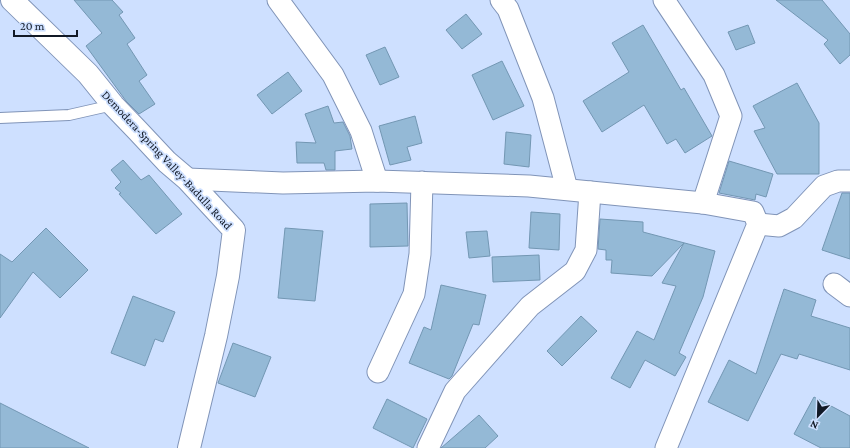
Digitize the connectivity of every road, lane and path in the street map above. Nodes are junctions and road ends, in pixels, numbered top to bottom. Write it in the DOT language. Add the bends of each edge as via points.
graph roads {
  1 [pos="12,0"];
  2 [pos="278,0"];
  3 [pos="500,0"];
  4 [pos="664,0"];
  5 [pos="114,105"];
  6 [pos="0,118"];
  7 [pos="187,179"];
  8 [pos="377,180"];
  9 [pos="850,181"];
  10 [pos="422,182"];
  11 [pos="567,189"];
  12 [pos="590,192"];
  13 [pos="703,203"];
  14 [pos="758,224"];
  15 [pos="378,372"];
  16 [pos="189,448"];
  17 [pos="428,448"];
  18 [pos="666,448"];
  1 -- 5 [label="main road, Demodera-Spring Valley-Badulla Road" via="88,74"];
  2 -- 8 [label="street" via="333,75 361,131"];
  3 -- 11 [label="street" via="508,9 543,98"];
  4 -- 13 [label="street" via="714,75 730,116"];
  5 -- 6 [label="lane" via="69,115"];
  5 -- 7 [label="main road, Demodera-Spring Valley-Badulla Road" via="167,162"];
  7 -- 8 [label="street" via="283,183"];
  7 -- 16 [label="main road, Demodera-Spring Valley-Badulla Road" via="234,230 216,336"];
  8 -- 10 [label="street"];
  9 -- 14 [label="street" via="838,181 824,186 794,218 779,226"];
  10 -- 11 [label="street"];
  10 -- 15 [label="street" via="420,254 414,294"];
  11 -- 12 [label="street"];
  12 -- 13 [label="street"];
  12 -- 17 [label="street" via="586,250 575,271 530,306 455,391"];
  13 -- 14 [label="street" via="753,212"];
  14 -- 18 [label="street"];
}
